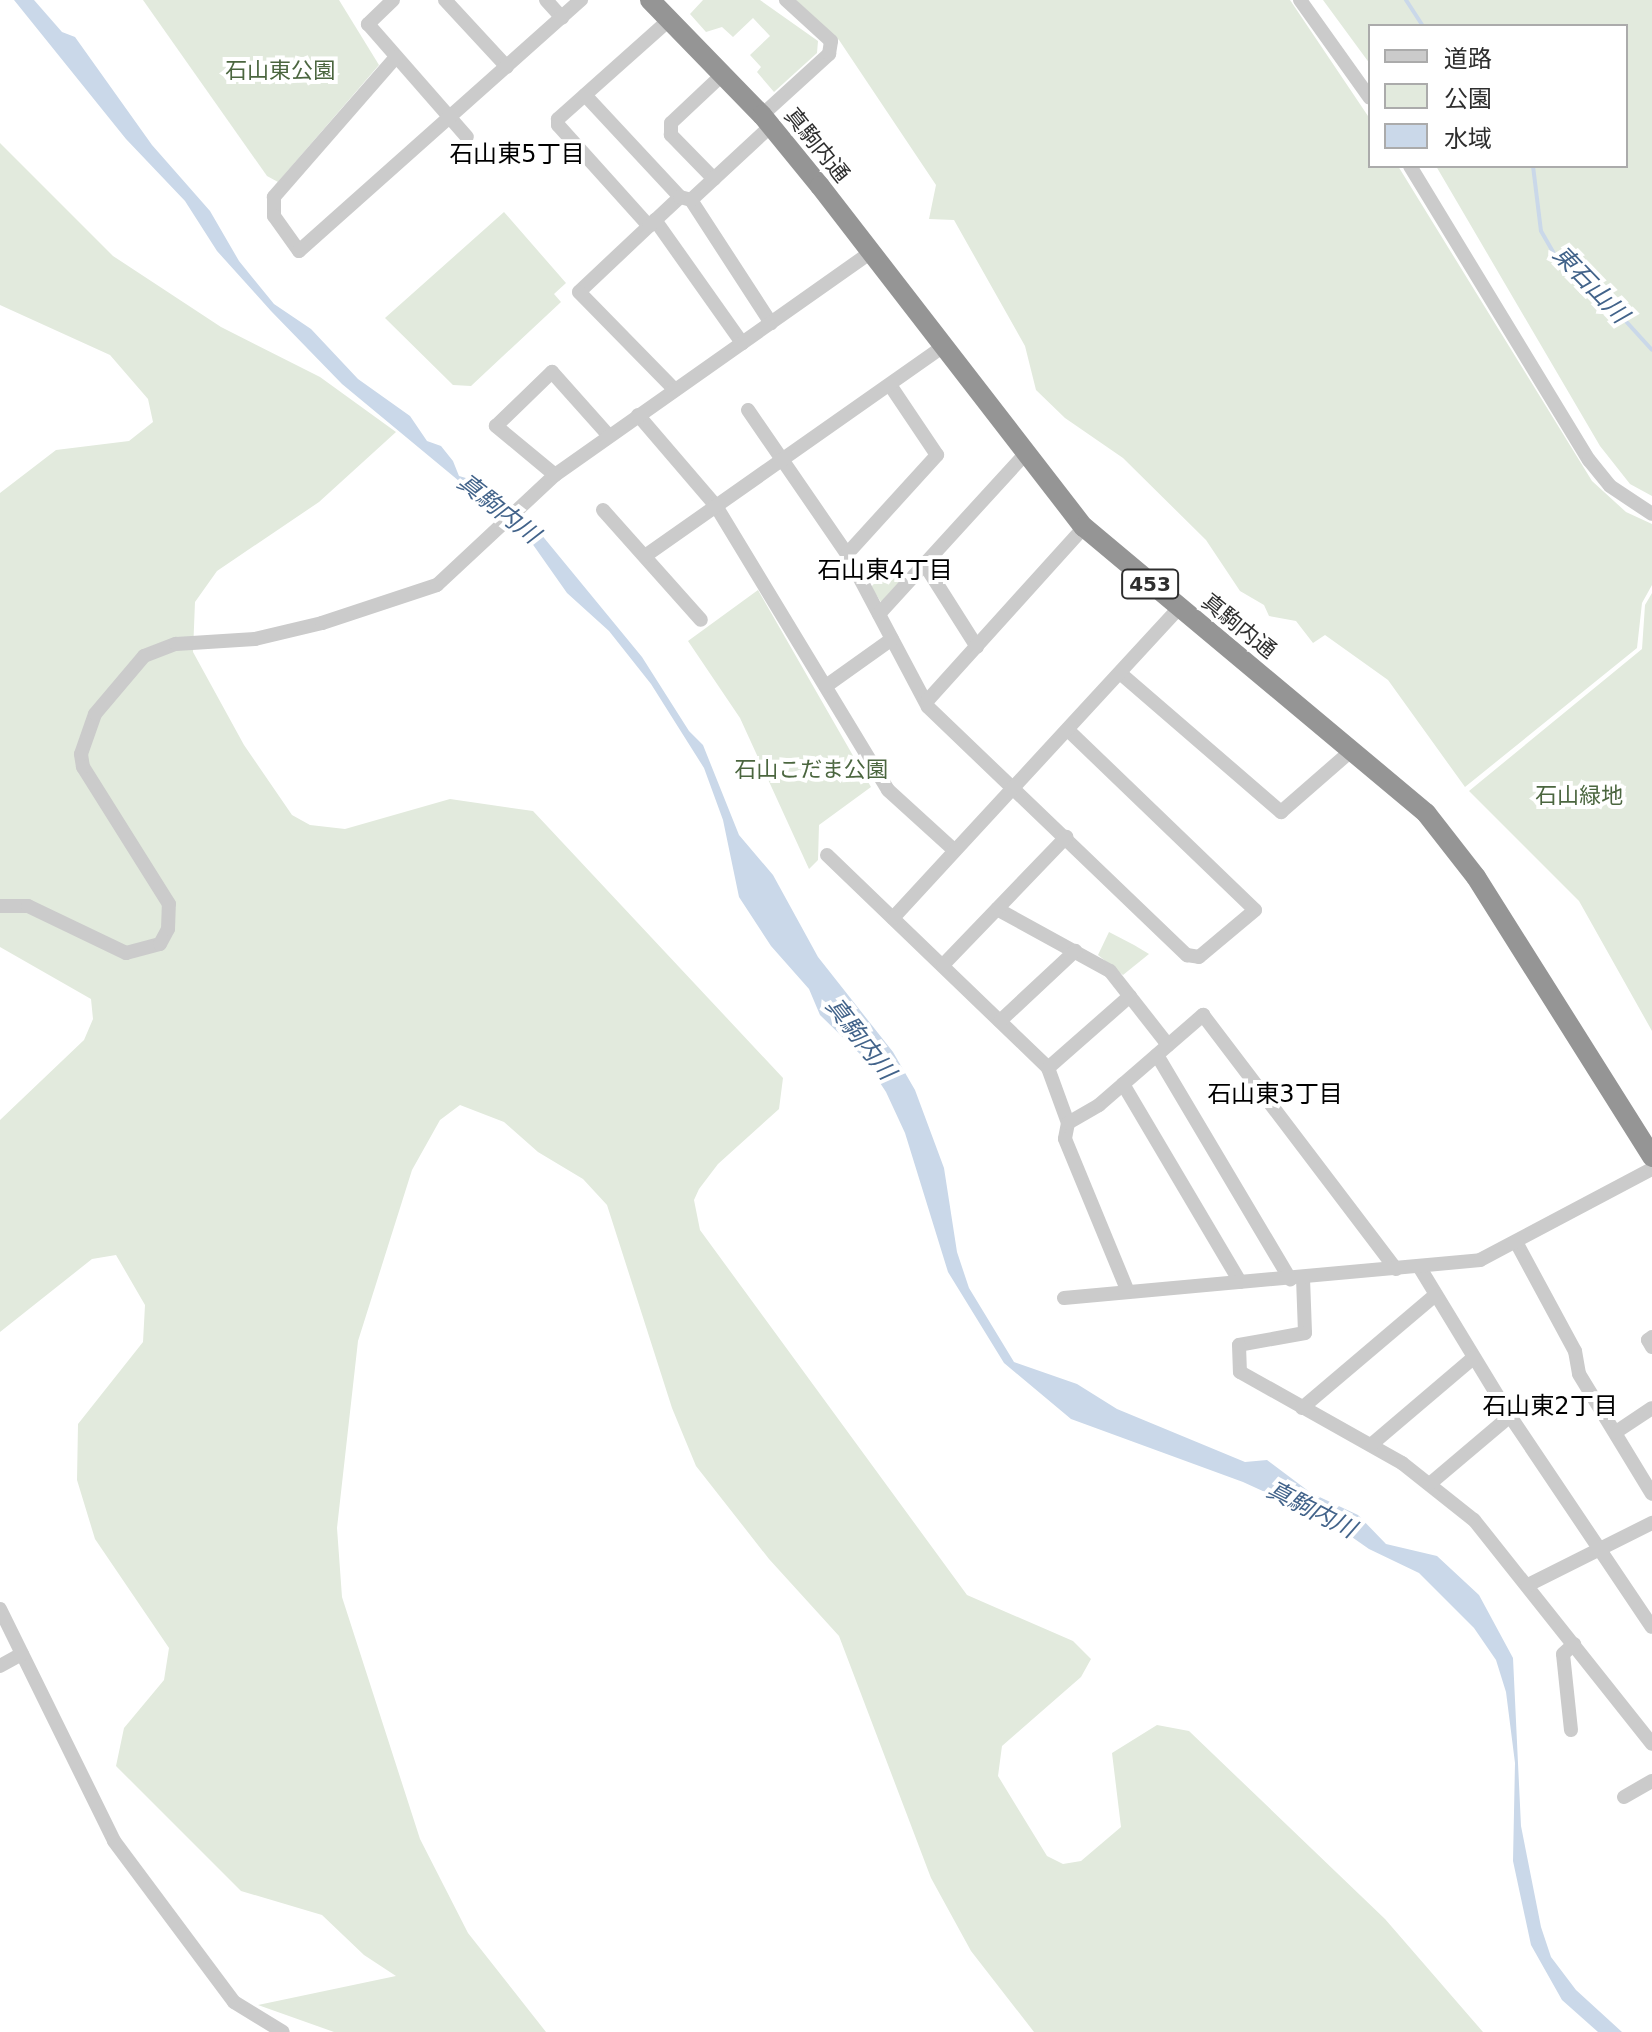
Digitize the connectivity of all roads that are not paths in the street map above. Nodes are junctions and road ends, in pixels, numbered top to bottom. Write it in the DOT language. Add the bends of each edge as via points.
graph roads {
  1 [pos="393,0"];
  2 [pos="445,0"];
  3 [pos="546,0"];
  4 [pos="581,0"];
  5 [pos="650,0"];
  6 [pos="786,0"];
  7 [pos="1300,0"];
  8 [pos="562,18"];
  9 [pos="669,20"];
  10 [pos="396,57"];
  11 [pos="507,67"];
  12 [pos="723,74"];
  13 [pos="585,95"];
  14 [pos="1368,95"];
  15 [pos="450,118"];
  16 [pos="766,121"];
  17 [pos="467,137"];
  18 [pos="1411,168"];
  19 [pos="714,179"];
  20 [pos="686,199"];
  21 [pos="652,223"];
  22 [pos="871,252"];
  23 [pos="771,323"];
  24 [pos="742,343"];
  25 [pos="944,346"];
  26 [pos="890,385"];
  27 [pos="675,390"];
  28 [pos="748,410"];
  29 [pos="638,415"];
  30 [pos="609,436"];
  31 [pos="1024,455"];
  32 [pos="785,457"];
  33 [pos="552,478"];
  34 [pos="716,506"];
  35 [pos="603,510"];
  36 [pos="1652,514"];
  37 [pos="1084,527"];
  38 [pos="847,554"];
  39 [pos="645,556"];
  40 [pos="925,565"];
  41 [pos="1179,608"];
  42 [pos="879,614"];
  43 [pos="701,620"];
  44 [pos="892,639"];
  45 [pos="977,647"];
  46 [pos="1120,673"];
  47 [pos="826,686"];
  48 [pos="927,701"];
  49 [pos="1068,730"];
  50 [pos="1352,750"];
  51 [pos="1015,787"];
  52 [pos="1066,837"];
  53 [pos="954,850"];
  54 [pos="827,855"];
  55 [pos="0,906"];
  56 [pos="997,909"];
  57 [pos="893,918"];
  58 [pos="1075,951"];
  59 [pos="943,965"];
  60 [pos="1130,996"];
  61 [pos="1000,1021"];
  62 [pos="1162,1050"];
  63 [pos="1048,1068"];
  64 [pos="1123,1084"];
  65 [pos="1068,1123"];
  66 [pos="1652,1157"];
  67 [pos="1652,1169"];
  68 [pos="1516,1242"];
  69 [pos="1420,1268"];
  70 [pos="1396,1269"];
  71 [pos="1296,1278"];
  72 [pos="1240,1282"];
  73 [pos="1128,1292"];
  74 [pos="1434,1296"];
  75 [pos="1064,1298"];
  76 [pos="1652,1337"];
  77 [pos="1652,1347"];
  78 [pos="1473,1358"];
  79 [pos="1302,1408"];
  80 [pos="1652,1408"];
  81 [pos="1510,1416"];
  82 [pos="1616,1432"];
  83 [pos="1372,1444"];
  84 [pos="1432,1482"];
  85 [pos="1652,1494"];
  86 [pos="1652,1523"];
  87 [pos="1598,1550"];
  88 [pos="1528,1585"];
  89 [pos="0,1609"];
  90 [pos="1652,1627"];
  91 [pos="1574,1644"];
  92 [pos="22,1654"];
  93 [pos="0,1666"];
  94 [pos="1571,1730"];
  95 [pos="1652,1744"];
  96 [pos="1652,1781"];
  97 [pos="1624,1797"];
  98 [pos="283,2032"];
  1 -- 10 [label="street" via="368,24"];
  2 -- 11 [label="street"];
  3 -- 8 [label="street"];
  4 -- 8 [label="street"];
  5 -- 9 [label="highway, 真駒内通 / 453"];
  6 -- 16 [label="street" via="831,41 829,54"];
  7 -- 14 [label="street"];
  8 -- 11 [label="street"];
  9 -- 12 [label="highway, 真駒内通 / 453"];
  9 -- 13 [label="street"];
  10 -- 15 [label="street"];
  10 -- 15 [label="street" via="274,197 283,233 299,251"];
  11 -- 15 [label="street"];
  12 -- 16 [label="highway, 真駒内通 / 453"];
  12 -- 19 [label="street" via="671,123 671,135"];
  13 -- 20 [label="street"];
  13 -- 21 [label="street" via="558,119 561,133"];
  15 -- 17 [label="street"];
  16 -- 19 [label="street"];
  16 -- 22 [label="highway, 真駒内通 / 453"];
  18 -- 36 [label="street" via="1589,460 1610,486"];
  19 -- 20 [label="street"];
  20 -- 21 [label="street"];
  20 -- 23 [label="street"];
  21 -- 24 [label="street"];
  21 -- 27 [label="street" via="579,292"];
  22 -- 23 [label="street"];
  22 -- 25 [label="highway, 真駒内通 / 453"];
  23 -- 24 [label="street"];
  24 -- 27 [label="street"];
  25 -- 26 [label="street"];
  25 -- 31 [label="highway, 真駒内通 / 453"];
  26 -- 32 [label="street"];
  26 -- 38 [label="street" via="937,455"];
  27 -- 29 [label="street"];
  28 -- 32 [label="street"];
  29 -- 30 [label="street"];
  29 -- 34 [label="street"];
  30 -- 33 [label="street"];
  30 -- 33 [label="street" via="552,372 496,426"];
  31 -- 37 [label="highway, 真駒内通 / 453"];
  31 -- 40 [label="street"];
  32 -- 34 [label="street"];
  32 -- 38 [label="street"];
  33 -- 55 [label="street" via="447,577 412,596 255,639 159,648 116,685 95,714 81,754 83,767 169,904 168,929 160,944 126,953 28,906"];
  34 -- 39 [label="street"];
  34 -- 47 [label="street"];
  35 -- 39 [label="street"];
  37 -- 41 [label="highway, 真駒内通 / 453"];
  37 -- 45 [label="street"];
  38 -- 42 [label="street"];
  39 -- 43 [label="street"];
  40 -- 42 [label="street"];
  40 -- 45 [label="street"];
  41 -- 46 [label="street"];
  41 -- 50 [label="highway, 真駒内通 / 453"];
  42 -- 44 [label="street"];
  44 -- 47 [label="street"];
  44 -- 48 [label="street"];
  45 -- 48 [label="street"];
  46 -- 49 [label="street"];
  46 -- 50 [label="street" via="1281,812"];
  47 -- 53 [label="street" via="888,790"];
  48 -- 51 [label="street"];
  49 -- 51 [label="street"];
  49 -- 52 [label="street" via="1255,910 1199,957 1187,955"];
  50 -- 66 [label="highway, 真駒内通 / 453" via="1403,790 1452,844"];
  51 -- 52 [label="street"];
  51 -- 53 [label="street"];
  52 -- 56 [label="street"];
  53 -- 57 [label="street"];
  54 -- 57 [label="street"];
  56 -- 58 [label="street"];
  56 -- 59 [label="street"];
  57 -- 59 [label="street"];
  58 -- 60 [label="street" via="1110,971"];
  58 -- 61 [label="street"];
  59 -- 61 [label="street"];
  60 -- 62 [label="street"];
  60 -- 63 [label="street"];
  61 -- 63 [label="street"];
  62 -- 64 [label="street"];
  62 -- 70 [label="street" via="1203,1015"];
  62 -- 71 [label="street"];
  63 -- 65 [label="street"];
  64 -- 65 [label="street"];
  64 -- 72 [label="street"];
  65 -- 73 [label="street" via="1065,1139"];
  67 -- 68 [label="street"];
  68 -- 69 [label="street" via="1480,1260"];
  68 -- 82 [label="street" via="1575,1351 1579,1374"];
  69 -- 70 [label="street"];
  69 -- 74 [label="street"];
  70 -- 71 [label="street"];
  71 -- 72 [label="street"];
  71 -- 79 [label="street" via="1305,1333 1245,1342 1236,1356 1246,1378"];
  72 -- 73 [label="street"];
  73 -- 75 [label="street"];
  74 -- 78 [label="street"];
  74 -- 79 [label="street"];
  76 -- 77 [label="street"];
  78 -- 81 [label="street"];
  78 -- 83 [label="street"];
  79 -- 83 [label="street"];
  80 -- 82 [label="street"];
  81 -- 84 [label="street"];
  81 -- 87 [label="street"];
  82 -- 85 [label="street"];
  83 -- 84 [label="street"];
  84 -- 88 [label="street" via="1474,1520"];
  86 -- 87 [label="street"];
  87 -- 88 [label="street"];
  87 -- 90 [label="street"];
  88 -- 91 [label="street"];
  89 -- 92 [label="street"];
  91 -- 94 [label="street" via="1563,1654"];
  91 -- 95 [label="street"];
  92 -- 93 [label="street"];
  92 -- 98 [label="street" via="114,1841 234,2002"];
  96 -- 97 [label="street"];
}
